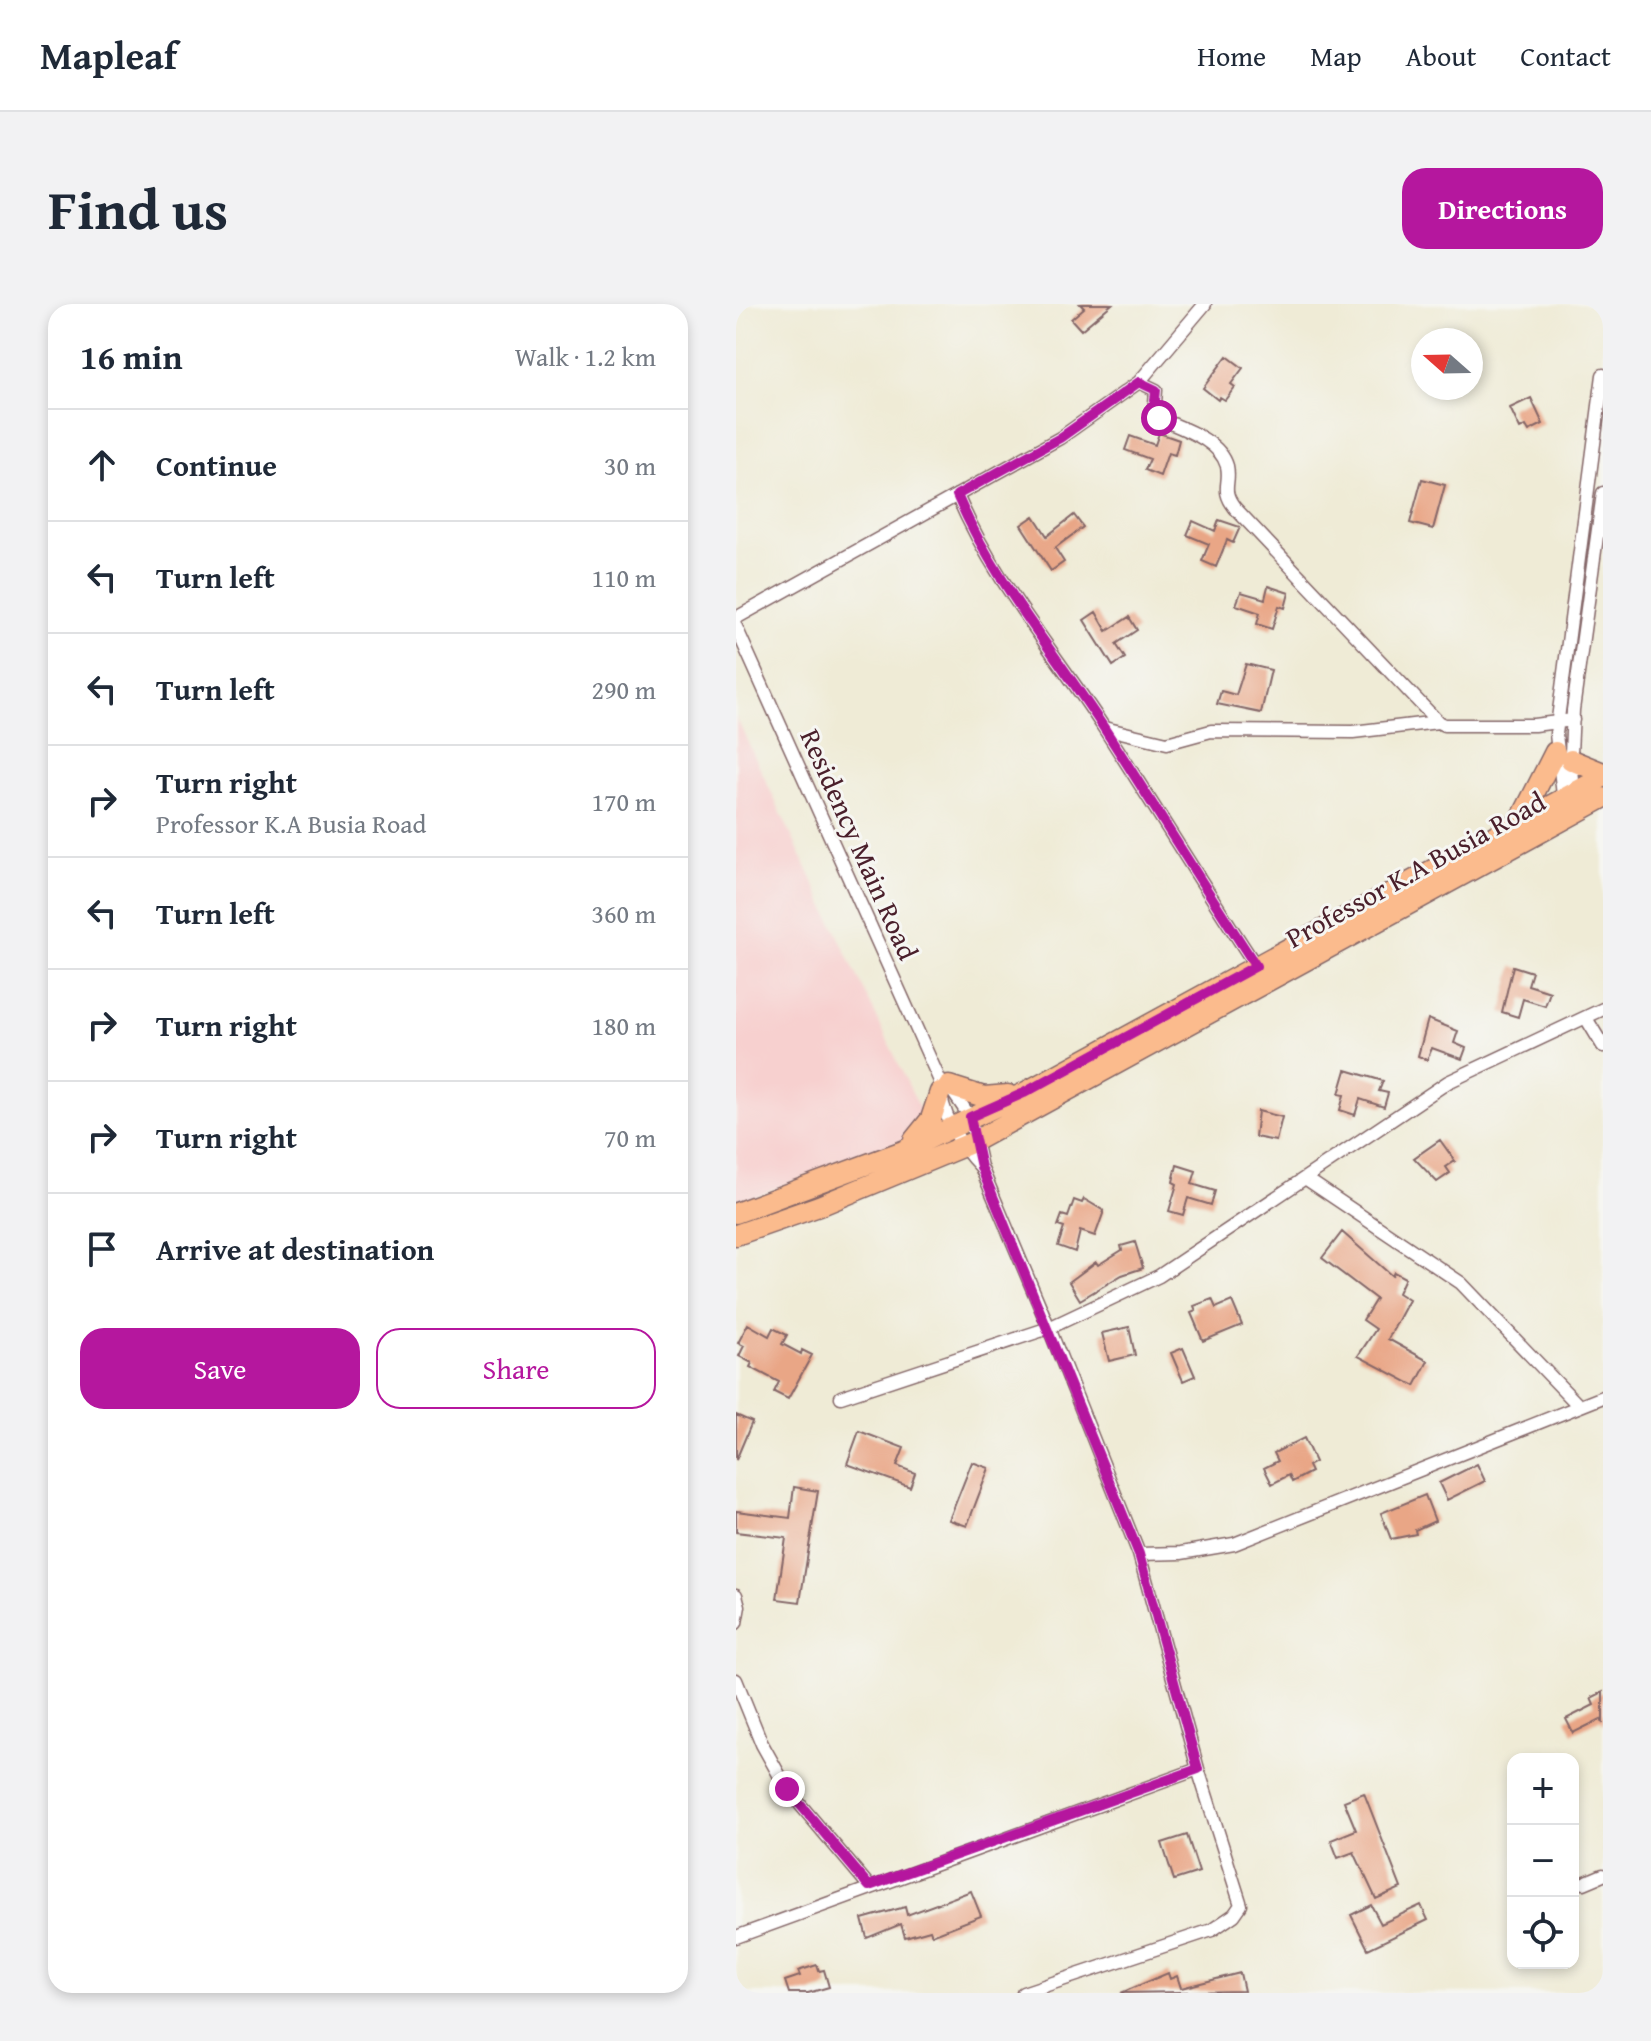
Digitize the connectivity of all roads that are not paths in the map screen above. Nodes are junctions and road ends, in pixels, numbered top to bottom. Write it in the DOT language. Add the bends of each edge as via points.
graph roads {
  1 [pos="1205,304"];
  2 [pos="1603,375"];
  3 [pos="1139,382"];
  4 [pos="1603,493"];
  5 [pos="957,495"];
  6 [pos="736,618"];
  7 [pos="736,627"];
  8 [pos="1573,720"];
  9 [pos="1438,722"];
  10 [pos="1557,722"];
  11 [pos="1104,728"];
  12 [pos="1563,756"];
  13 [pos="1603,775"];
  14 [pos="1603,798"];
  15 [pos="1571,804"];
  16 [pos="1518,824"];
  17 [pos="1256,966"];
  18 [pos="1603,1009"];
  19 [pos="1586,1018"];
  20 [pos="1603,1046"];
  21 [pos="943,1086"];
  22 [pos="1024,1093"];
  23 [pos="962,1120"];
  24 [pos="969,1143"];
  25 [pos="903,1151"];
  26 [pos="1305,1178"];
  27 [pos="736,1213"];
  28 [pos="736,1235"];
  29 [pos="1049,1328"];
  30 [pos="841,1397"];
  31 [pos="1603,1397"];
  32 [pos="1579,1406"];
  33 [pos="1139,1554"];
  34 [pos="736,1595"];
  35 [pos="736,1623"];
  36 [pos="736,1680"];
  37 [pos="1198,1769"];
  38 [pos="1603,1875"];
  39 [pos="1584,1883"];
  40 [pos="869,1886"];
  41 [pos="736,1937"];
  42 [pos="1023,1993"];
  1 -- 3 [label="street"];
  2 -- 10 [label="street"];
  3 -- 5 [label="street" via="1060,438"];
  3 -- 9 [label="street" via="1156,390 1154,416 1201,438 1221,454 1228,469 1224,484 1235,508"];
  4 -- 8 [label="street"];
  5 -- 6 [label="street"];
  5 -- 11 [label="street" via="977,541"];
  7 -- 21 [label="street, Residency Main Road"];
  8 -- 10 [label="street"];
  8 -- 12 [label="street"];
  9 -- 10 [label="street"];
  9 -- 11 [label="street" via="1353,732 1211,731 1167,743"];
  10 -- 12 [label="street"];
  11 -- 17 [label="street"];
  12 -- 13 [label="main road"];
  12 -- 15 [label="street"];
  12 -- 16 [label="main road"];
  13 -- 15 [label="main road, Professor K.A Busia Road"];
  14 -- 15 [label="main road, Professor K.A Busia Road"];
  15 -- 16 [label="main road, Professor K.A Busia Road"];
  15 -- 24 [label="main road, Professor K.A Busia Road"];
  16 -- 17 [label="main road, Professor K.A Busia Road"];
  17 -- 22 [label="main road, Professor K.A Busia Road"];
  18 -- 19 [label="street"];
  19 -- 20 [label="street"];
  19 -- 26 [label="street" via="1448,1082"];
  21 -- 22 [label="main road" via="984,1097"];
  21 -- 23 [label="street"];
  21 -- 23 [label="street"];
  21 -- 25 [label="main road" via="931,1119"];
  22 -- 23 [label="main road, Professor K.A Busia Road"];
  23 -- 24 [label="street"];
  23 -- 24 [label="street"];
  23 -- 25 [label="main road, Professor K.A Busia Road"];
  24 -- 28 [label="main road, Professor K.A Busia Road"];
  24 -- 29 [label="street"];
  25 -- 27 [label="main road, Professor K.A Busia Road"];
  26 -- 29 [label="street" via="1159,1276"];
  26 -- 32 [label="street" via="1461,1283"];
  29 -- 30 [label="street"];
  29 -- 33 [label="street"];
  31 -- 32 [label="street"];
  32 -- 33 [label="street" via="1234,1544"];
  33 -- 37 [label="street"];
  34 -- 35 [label="street"];
  36 -- 40 [label="street" via="787,1789"];
  37 -- 40 [label="street"];
  37 -- 42 [label="street" via="1241,1905 1234,1915 1212,1930"];
  38 -- 39 [label="street"];
  40 -- 41 [label="street"];
}
